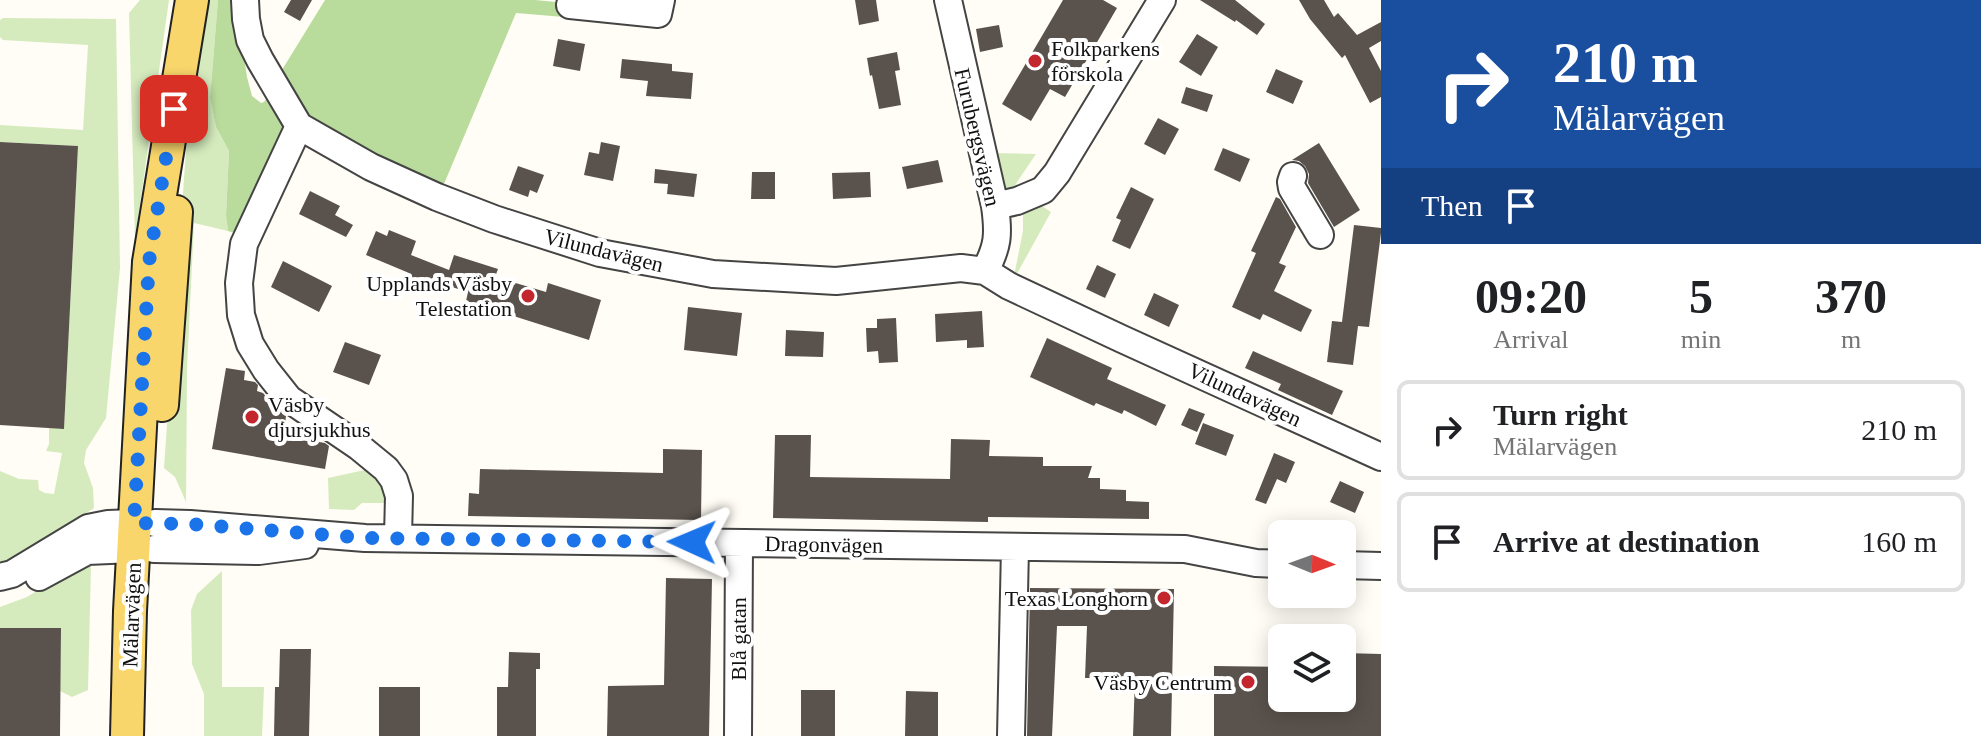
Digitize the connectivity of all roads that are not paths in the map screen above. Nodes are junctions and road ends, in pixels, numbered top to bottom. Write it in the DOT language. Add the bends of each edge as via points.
graph roads {
  1 [pos="245,0"];
  2 [pos="948,0"];
  3 [pos="1162,0"];
  4 [pos="570,5"];
  5 [pos="659,7"];
  6 [pos="191,9"];
  7 [pos="299,126"];
  8 [pos="1293,176"];
  9 [pos="995,206"];
  10 [pos="1320,235"];
  11 [pos="985,271"];
  12 [pos="1381,457"];
  13 [pos="144,536"];
  14 [pos="398,537"];
  15 [pos="739,543"];
  16 [pos="1015,547"];
  17 [pos="1268,563"];
  18 [pos="1356,565"];
  19 [pos="1381,566"];
  20 [pos="0,577"];
  21 [pos="0,595"];
  22 [pos="127,736"];
  23 [pos="149,736"];
  24 [pos="738,736"];
  25 [pos="1011,736"];
  1 -- 7 [label="street" via="250,40"];
  2 -- 9 [label="street, Furubergsvägen"];
  3 -- 9 [label="street" via="1057,173 1043,190"];
  4 -- 5 [label="street"];
  6 -- 13 [label="main road, Mälarvägen"];
  7 -- 11 [label="street, Vilundavägen" via="437,197 600,253 713,274 836,281 961,268"];
  7 -- 14 [label="street" via="244,244 241,315 250,344 289,399 366,453 394,480"];
  8 -- 10 [label="street" via="1292,188"];
  9 -- 11 [label="street, Furubergsvägen" via="997,242"];
  11 -- 12 [label="street, Vilundavägen"];
  13 -- 14 [label="street, Dragonvägen" via="259,551"];
  13 -- 20 [label="street" via="108,524 88,528"];
  13 -- 21 [label="street" via="87,551"];
  13 -- 22 [label="main road, Mälarvägen"];
  13 -- 23 [label="main road, Mälarvägen" via="151,611"];
  14 -- 15 [label="street, Dragonvägen"];
  15 -- 16 [label="street, Dragonvägen"];
  15 -- 24 [label="street, Blå gatan"];
  16 -- 17 [label="street, Dragonvägen" via="1185,549"];
  16 -- 25 [label="street"];
  18 -- 19 [label="street"];
}
